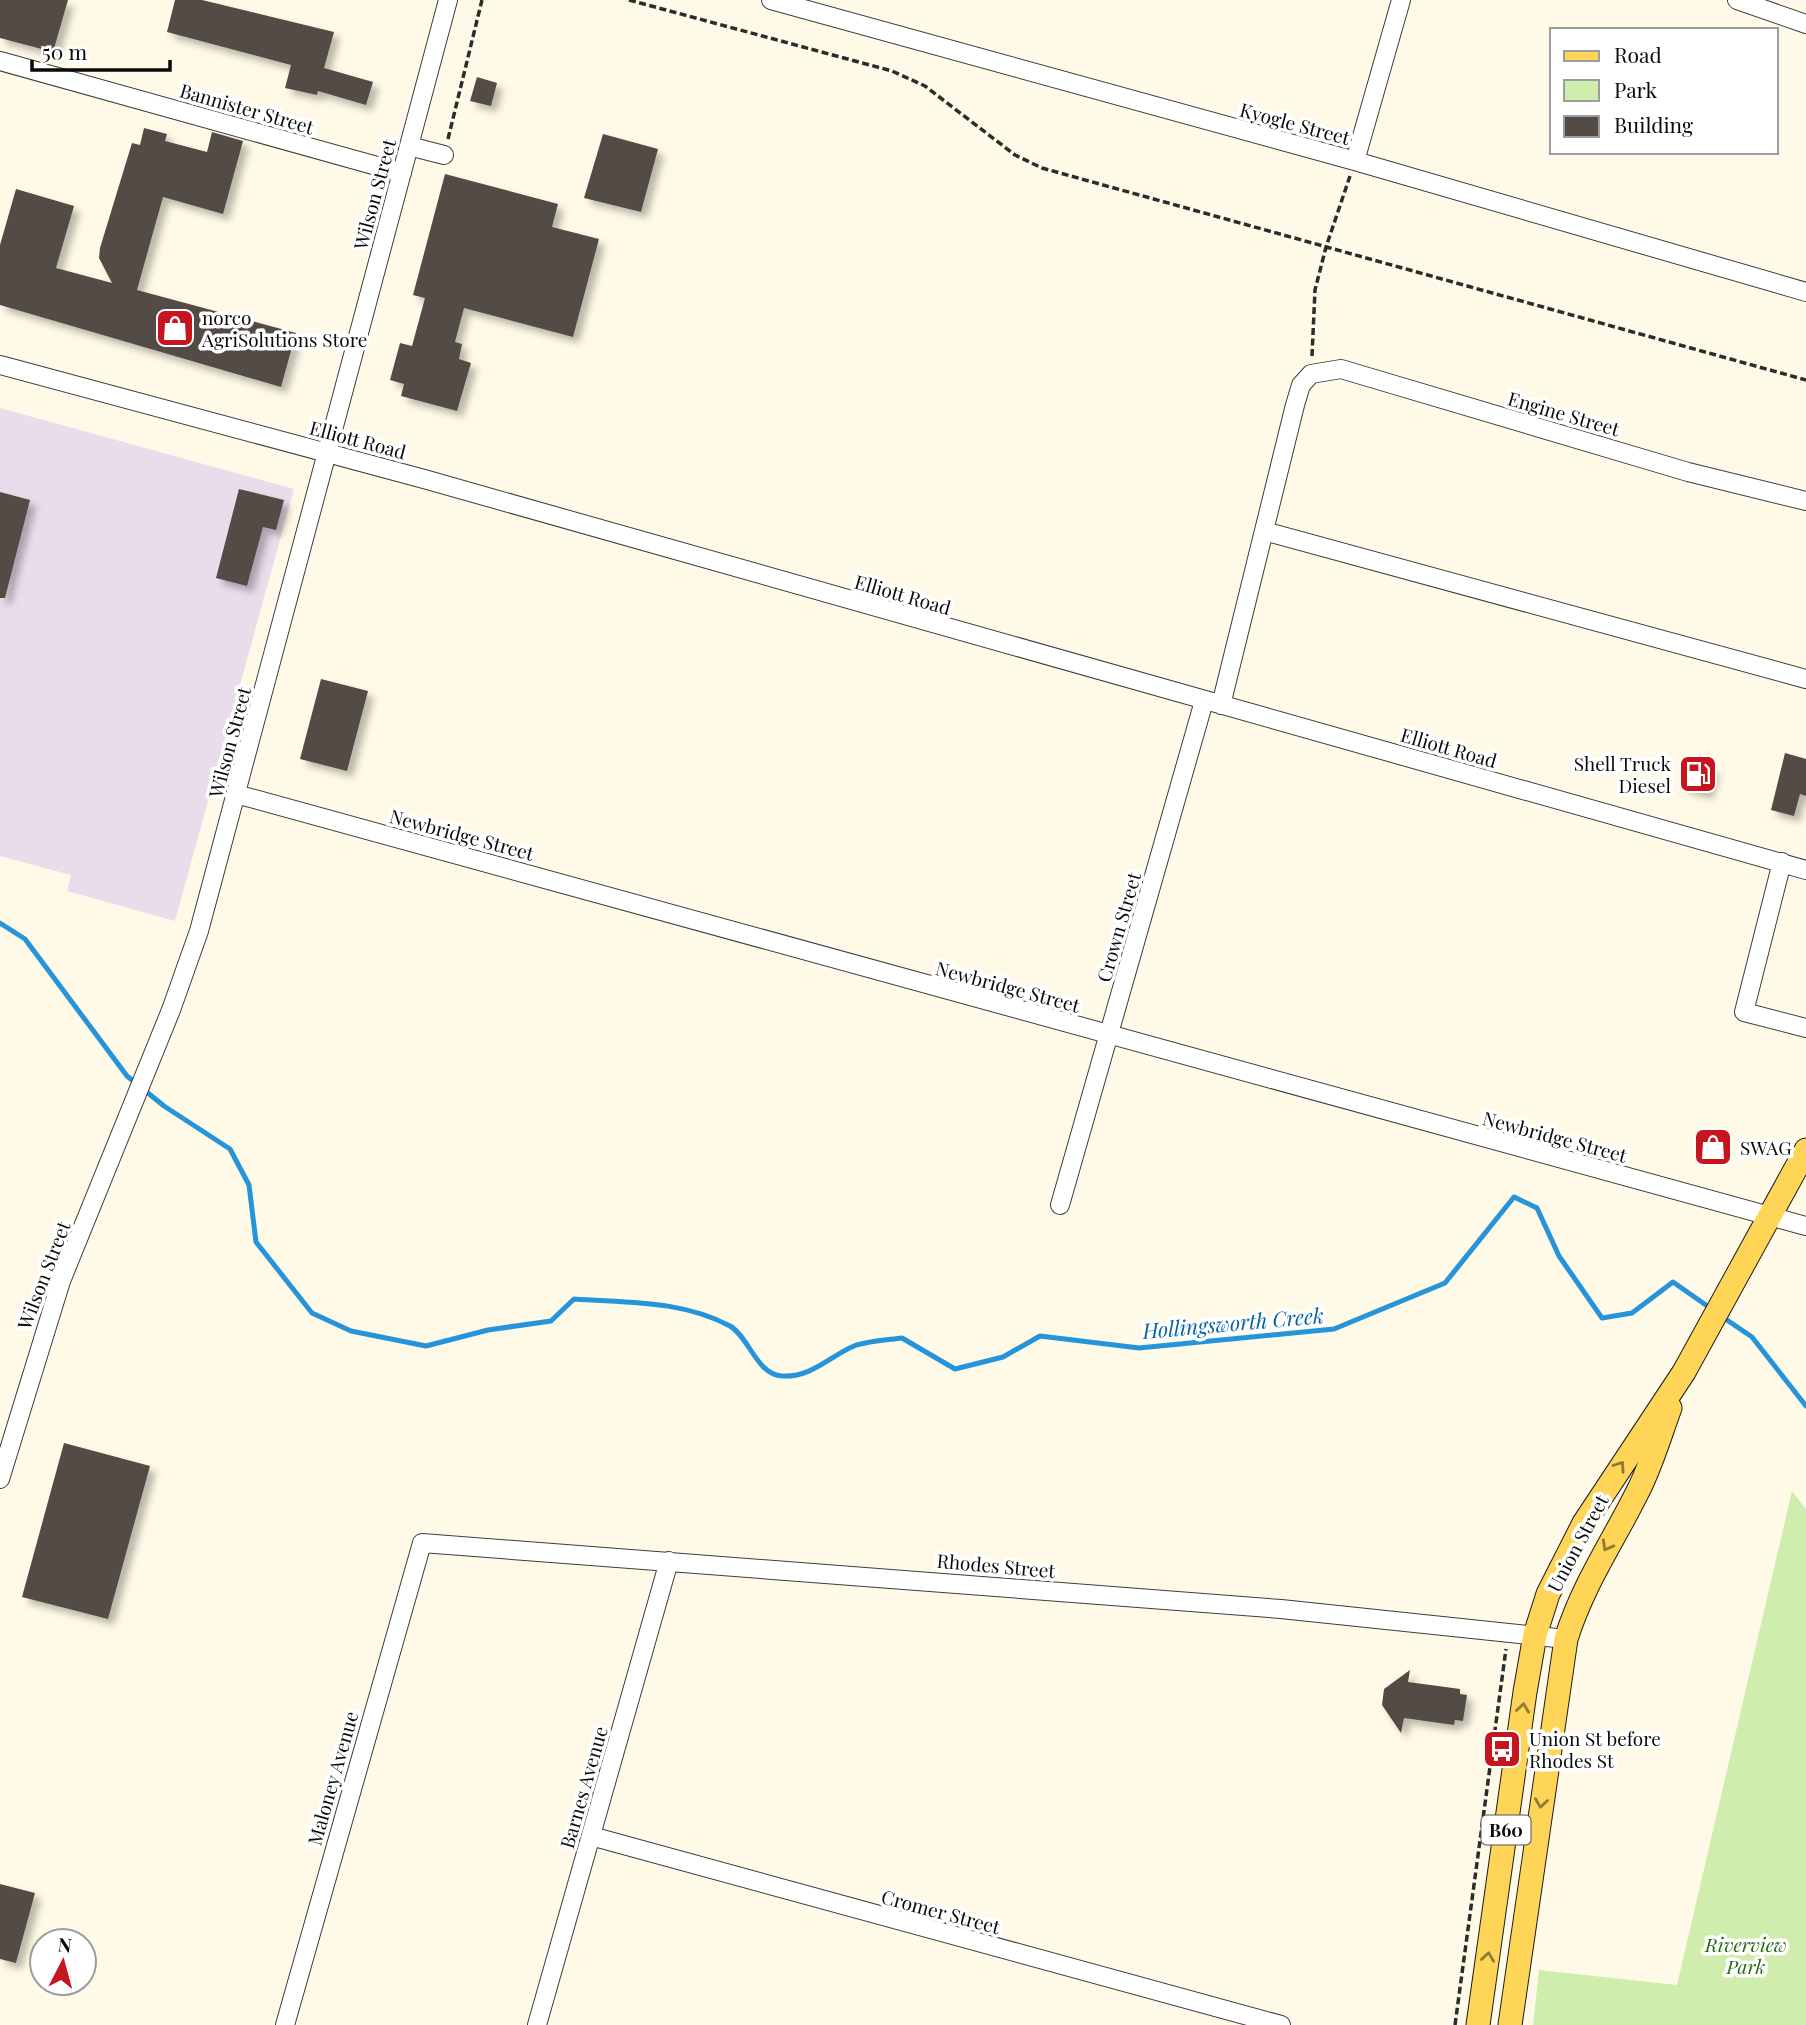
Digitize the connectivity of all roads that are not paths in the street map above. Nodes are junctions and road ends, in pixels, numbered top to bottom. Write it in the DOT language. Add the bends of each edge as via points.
graph roads {
  1 [pos="448,0"];
  2 [pos="771,0"];
  3 [pos="1401,0"];
  4 [pos="1737,0"];
  5 [pos="1806,24"];
  6 [pos="0,61"];
  7 [pos="409,146"];
  8 [pos="444,155"];
  9 [pos="1355,161"];
  10 [pos="402,173"];
  11 [pos="1804,286"];
  12 [pos="0,365"];
  13 [pos="1311,374"];
  14 [pos="327,453"];
  15 [pos="1806,501"];
  16 [pos="1264,531"];
  17 [pos="1806,679"];
  18 [pos="1213,703"];
  19 [pos="236,794"];
  20 [pos="1797,866"];
  21 [pos="1806,1028"];
  22 [pos="1109,1035"];
  23 [pos="1806,1150"];
  24 [pos="1060,1205"];
  25 [pos="1769,1216"];
  26 [pos="1806,1226"];
  27 [pos="1684,1372"];
  28 [pos="0,1479"];
  29 [pos="422,1543"];
  30 [pos="669,1561"];
  31 [pos="1535,1635"];
  32 [pos="1566,1639"];
  33 [pos="591,1836"];
  34 [pos="285,2025"];
  35 [pos="537,2025"];
  36 [pos="1281,2025"];
  37 [pos="1478,2025"];
  38 [pos="1510,2025"];
  1 -- 7 [label="street, Wilson Street"];
  2 -- 9 [label="street, Kyogle Street"];
  3 -- 9 [label="street"];
  4 -- 5 [label="street"];
  6 -- 10 [label="street, Bannister Street"];
  7 -- 8 [label="street"];
  7 -- 10 [label="street, Wilson Street"];
  9 -- 11 [label="street, Kyogle Street"];
  10 -- 14 [label="street, Wilson Street"];
  12 -- 14 [label="street, Elliott Road"];
  13 -- 15 [label="street, Engine Street" via="1340,369 1688,472"];
  13 -- 16 [label="street, Crown Street" via="1295,405"];
  14 -- 18 [label="street, Elliott Road"];
  14 -- 19 [label="street, Wilson Street"];
  16 -- 17 [label="street"];
  16 -- 18 [label="street, Crown Street"];
  18 -- 20 [label="street, Elliott Road"];
  18 -- 22 [label="street, Crown Street"];
  19 -- 22 [label="street, Newbridge Street"];
  19 -- 28 [label="street, Wilson Street" via="199,931 47,1321"];
  20 -- 21 [label="street" via="1744,1012"];
  22 -- 24 [label="street, Crown Street"];
  22 -- 25 [label="street, Newbridge Street"];
  23 -- 25 [label="main road, Union Street / B60"];
  25 -- 26 [label="street, Newbridge Street"];
  25 -- 27 [label="main road, Union Street / B60"];
  31 -- 27 [label="main road, Union Street / B60, one-way" via="1548,1594 1584,1523"];
  27 -- 32 [label="main road, Union Street / B60, one-way" via="1640,1488 1582,1592"];
  29 -- 30 [label="street, Rhodes Street"];
  29 -- 34 [label="street, Maloney Avenue"];
  30 -- 31 [label="street, Rhodes Street" via="1282,1609"];
  30 -- 33 [label="street, Barnes Avenue"];
  31 -- 32 [label="street, Rhodes Street"];
  37 -- 31 [label="main road, Union Street / B60, one-way"];
  32 -- 38 [label="main road, Union Street / B60, one-way"];
  33 -- 35 [label="street, Barnes Avenue"];
  33 -- 36 [label="street, Cromer Street"];
}
